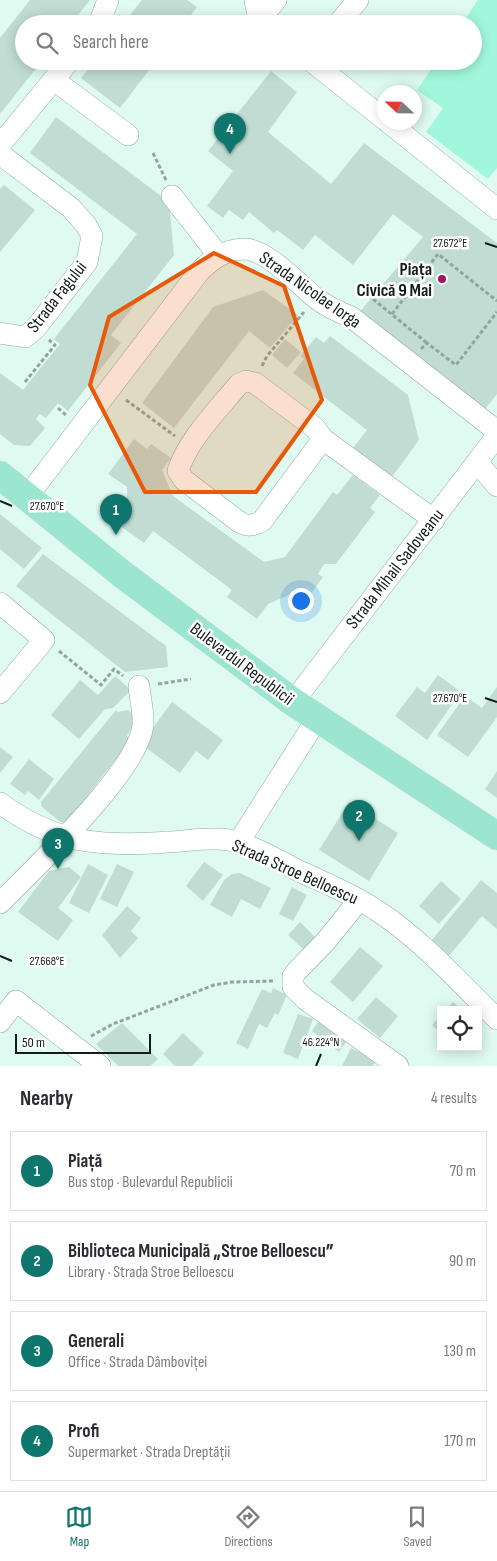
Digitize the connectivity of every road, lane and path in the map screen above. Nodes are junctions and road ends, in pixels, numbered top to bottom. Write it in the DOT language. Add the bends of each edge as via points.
graph roads {
  1 [pos="108,0"];
  2 [pos="276,0"];
  3 [pos="358,0"];
  4 [pos="260,14"];
  5 [pos="102,15"];
  6 [pos="346,15"];
  7 [pos="62,70"];
  8 [pos="322,70"];
  9 [pos="54,80"];
  10 [pos="377,114"];
  11 [pos="398,130"];
  12 [pos="128,135"];
  13 [pos="0,145"];
  14 [pos="153,153"];
  15 [pos="0,154"];
  16 [pos="172,196"];
  17 [pos="497,209"];
  18 [pos="218,255"];
  19 [pos="368,296"];
  20 [pos="316,298"];
  21 [pos="497,300"];
  22 [pos="497,312"];
  23 [pos="392,314"];
  24 [pos="35,329"];
  25 [pos="0,333"];
  26 [pos="427,342"];
  27 [pos="410,363"];
  28 [pos="25,382"];
  29 [pos="255,383"];
  30 [pos="111,389"];
  31 [pos="497,431"];
  32 [pos="497,436"];
  33 [pos="322,439"];
  34 [pos="190,447"];
  35 [pos="477,462"];
  36 [pos="0,475"];
  37 [pos="497,486"];
  38 [pos="27,497"];
  39 [pos="434,520"];
  40 [pos="0,603"];
  41 [pos="44,640"];
  42 [pos="191,679"];
  43 [pos="139,686"];
  44 [pos="0,693"];
  45 [pos="293,702"];
  46 [pos="317,719"];
  47 [pos="0,803"];
  48 [pos="497,836"];
  49 [pos="65,838"];
  50 [pos="238,843"];
  51 [pos="359,900"];
  52 [pos="0,903"];
  53 [pos="292,982"];
  54 [pos="8,996"];
  55 [pos="497,1019"];
  56 [pos="0,1022"];
  57 [pos="74,1045"];
  58 [pos="100,1066"];
  59 [pos="398,1066"];
  1 -- 5 [label="street"];
  2 -- 4 [label="street"];
  3 -- 6 [label="street"];
  7 -- 9 [label="street"];
  8 -- 10 [label="street"];
  9 -- 12 [label="street"];
  9 -- 13 [label="street"];
  11 -- 17 [label="street"];
  14 -- 16 [label="path"];
  15 -- 24 [label="street, Strada Fagului" via="71,208 92,236 87,262"];
  16 -- 18 [label="street"];
  18 -- 20 [label="street, Strada Nicolae Iorga" via="246,249 263,254"];
  18 -- 30 [label="street, Strada Nicolae Iorga" via="179,296"];
  19 -- 23 [label="path"];
  20 -- 27 [label="street, Strada Nicolae Iorga" via="351,317"];
  20 -- 29 [label="path" via="267,356"];
  21 -- 23 [label="path" via="438,254"];
  22 -- 26 [label="path" via="456,365"];
  23 -- 26 [label="path"];
  24 -- 25 [label="street, Strada Fagului" via="25,338"];
  24 -- 28 [label="path" via="55,344"];
  26 -- 27 [label="path"];
  27 -- 31 [label="street, Strada Nicolae Iorga"];
  29 -- 33 [label="street" via="315,428"];
  29 -- 34 [label="street" via="246,381 239,384"];
  30 -- 34 [label="path"];
  30 -- 38 [label="street, Strada Nicolae Iorga"];
  32 -- 35 [label="street, Strada Mihail Sadoveanu"];
  33 -- 34 [label="street" via="262,521 254,526 244,525 184,480 178,471"];
  33 -- 39 [label="street"];
  35 -- 37 [label="street"];
  35 -- 39 [label="street, Strada Mihail Sadoveanu"];
  36 -- 38 [label="main road, Bulevardul Republicii"];
  38 -- 45 [label="main road, Bulevardul Republicii" via="122,574"];
  39 -- 45 [label="street, Strada Mihail Sadoveanu"];
  40 -- 41 [label="street"];
  41 -- 43 [label="path" via="101,685 114,669"];
  41 -- 44 [label="street"];
  42 -- 43 [label="path"];
  43 -- 49 [label="street" via="143,725 136,744 126,764"];
  45 -- 46 [label="main road, Bulevardul Republicii"];
  46 -- 48 [label="main road, Bulevardul Republicii"];
  46 -- 50 [label="street"];
  47 -- 49 [label="street, Strada Stroe Belloescu" via="21,819"];
  49 -- 50 [label="street, Strada Stroe Belloescu" via="103,844 215,839"];
  49 -- 52 [label="street"];
  50 -- 51 [label="street, Strada Stroe Belloescu"];
  51 -- 53 [label="street" via="296,972"];
  51 -- 55 [label="street, Strada Stroe Belloescu" via="398,926"];
  53 -- 57 [label="path" via="214,985 114,1024"];
  53 -- 59 [label="street" via="296,992"];
  54 -- 56 [label="street"];
  54 -- 57 [label="street"];
  57 -- 58 [label="street"];
}
